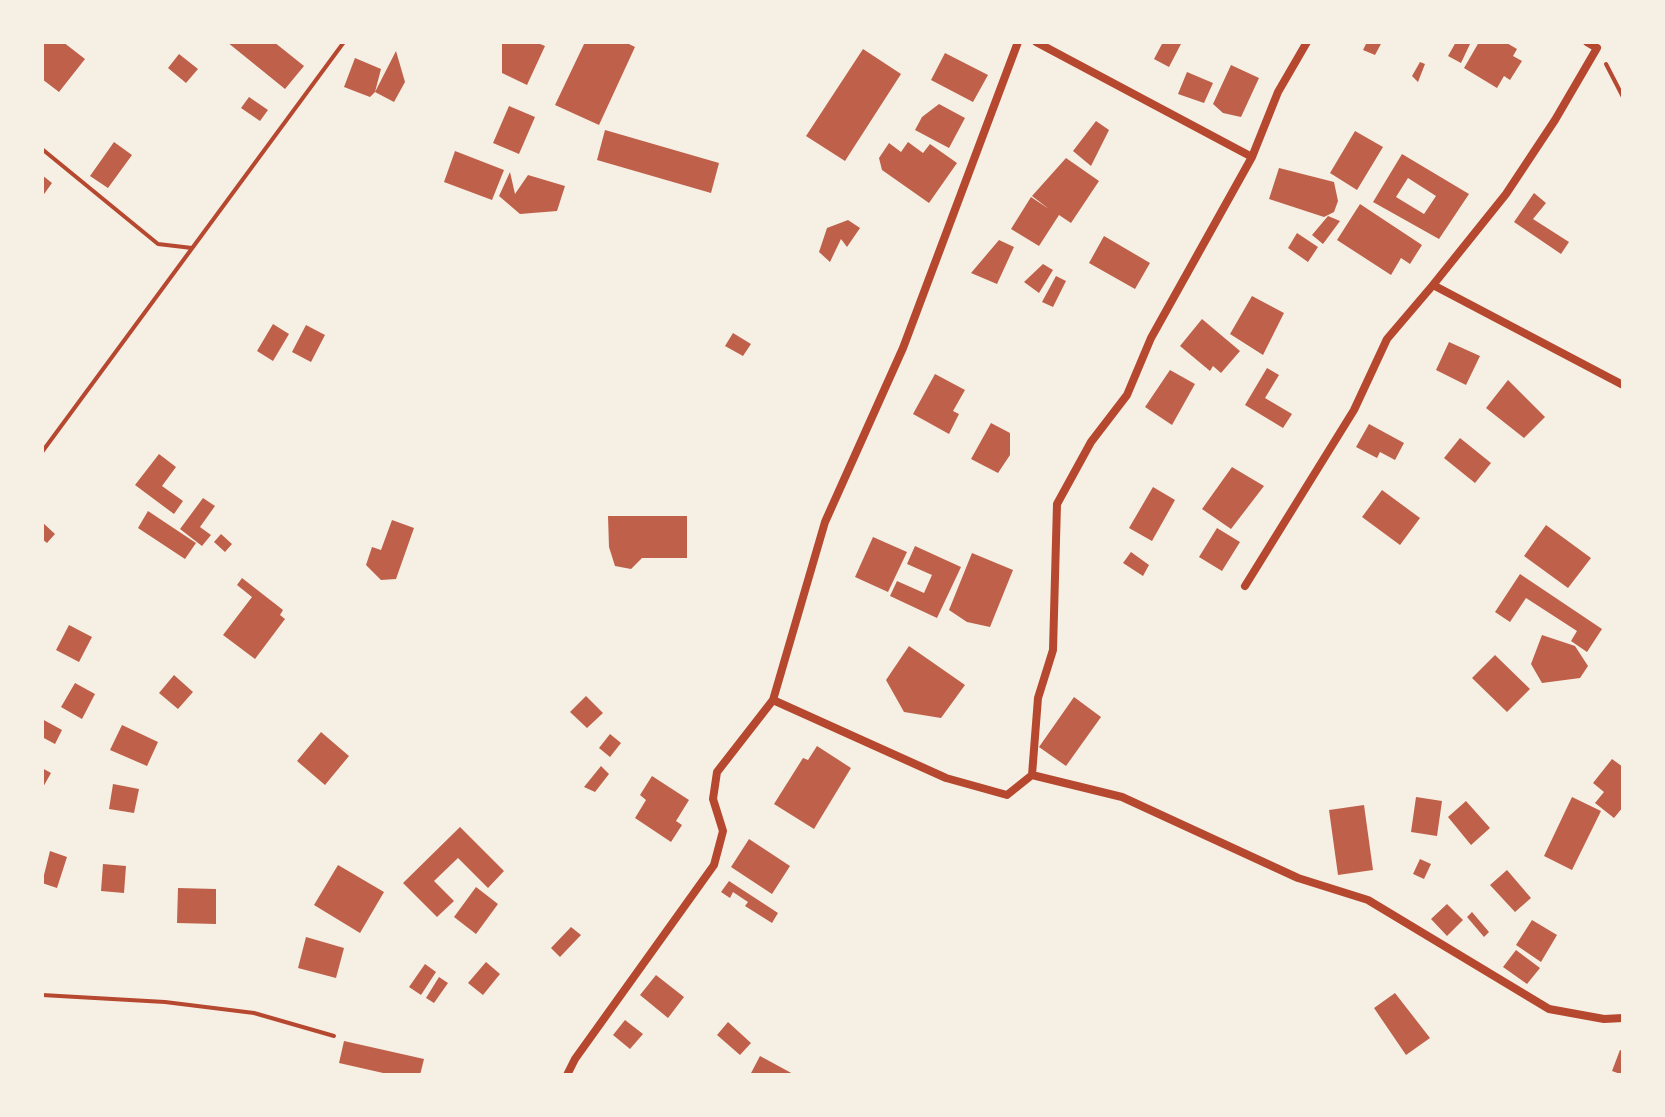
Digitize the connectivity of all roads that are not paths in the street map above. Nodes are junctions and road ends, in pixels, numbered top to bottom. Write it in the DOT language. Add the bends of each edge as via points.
graph roads {
  1 [pos="1018,42"];
  2 [pos="1036,42"];
  3 [pos="1307,42"];
  4 [pos="1587,42"];
  5 [pos="1252,157"];
  6 [pos="1433,285"];
  7 [pos="1623,385"];
  8 [pos="1245,586"];
  9 [pos="773,700"];
  10 [pos="1032,775"];
  11 [pos="1623,1018"];
  12 [pos="567,1075"];
  1 -- 9 [label="street" via="903,348 825,522"];
  2 -- 5 [label="street"];
  3 -- 5 [label="street" via="1278,92"];
  4 -- 6 [label="street" via="1597,48 1555,120 1506,194"];
  5 -- 10 [label="street" via="1151,338 1127,395 1091,442 1057,504 1053,650 1038,698"];
  6 -- 7 [label="street"];
  6 -- 8 [label="street" via="1387,339 1354,410"];
  9 -- 10 [label="street" via="946,778 1007,795"];
  9 -- 12 [label="street" via="717,772 713,799 723,831 714,865"];
  10 -- 11 [label="street" via="1122,797 1298,878 1368,900 1549,1009"];
}
